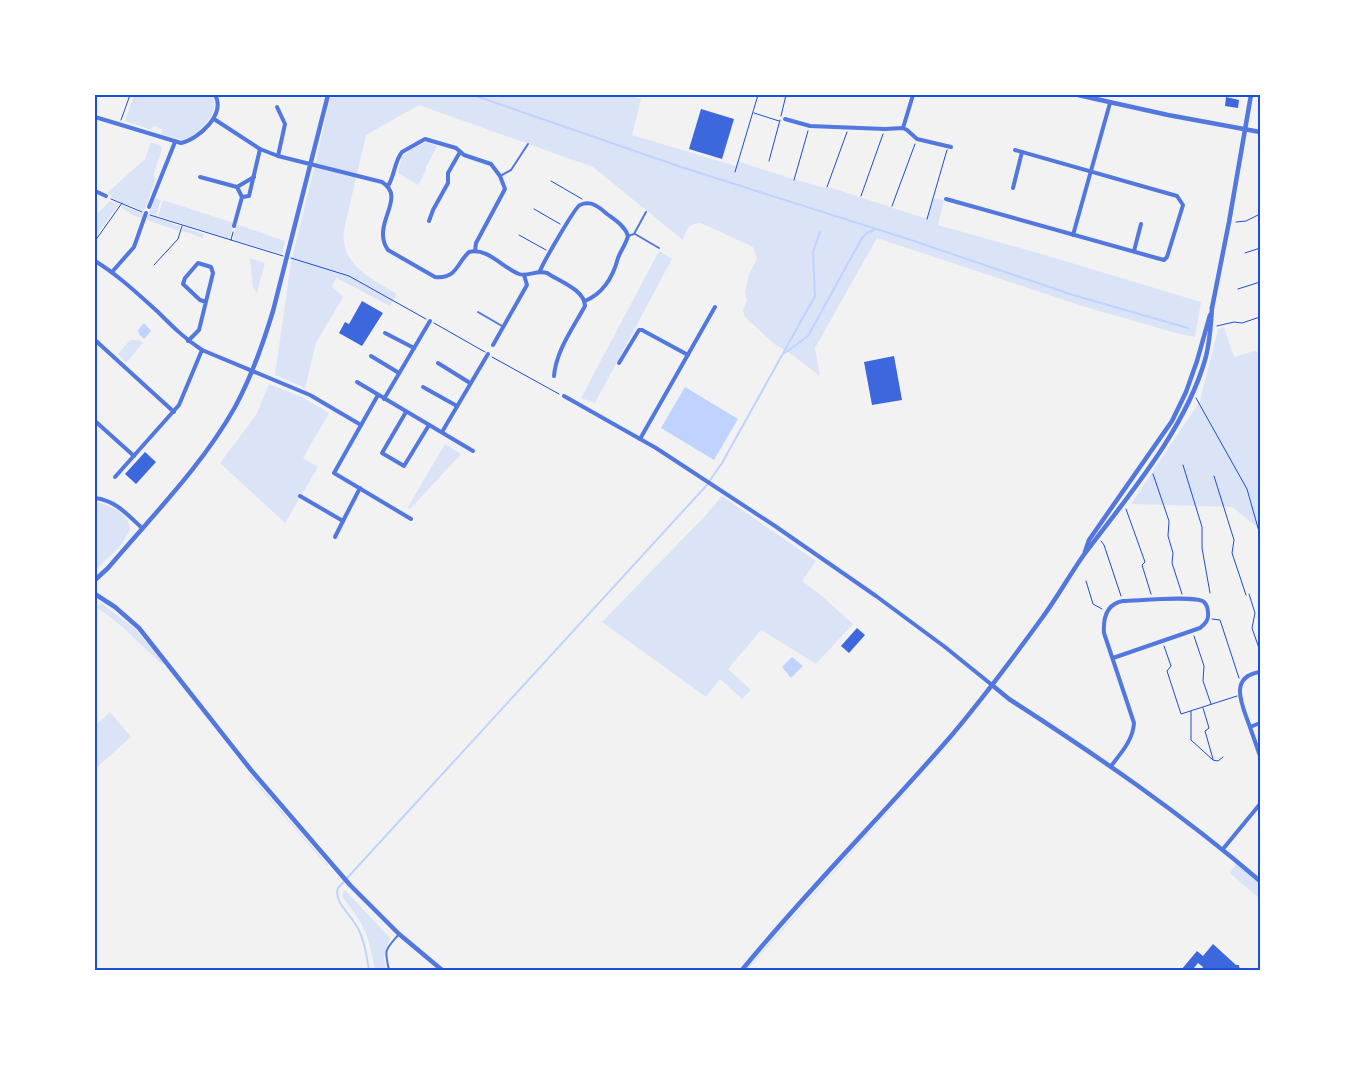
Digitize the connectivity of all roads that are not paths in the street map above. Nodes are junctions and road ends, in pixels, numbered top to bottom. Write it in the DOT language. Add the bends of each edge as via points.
graph roads {
  1 [pos="215,95"];
  2 [pos="328,95"];
  3 [pos="913,95"];
  4 [pos="1078,95"];
  5 [pos="1251,95"];
  6 [pos="1110,103"];
  7 [pos="277,107"];
  8 [pos="95,117"];
  9 [pos="214,119"];
  10 [pos="785,119"];
  11 [pos="903,128"];
  12 [pos="1244,130"];
  13 [pos="1260,132"];
  14 [pos="175,142"];
  15 [pos="528,144"];
  16 [pos="949,148"];
  17 [pos="260,149"];
  18 [pos="1015,150"];
  19 [pos="460,152"];
  20 [pos="1022,152"];
  21 [pos="278,156"];
  22 [pos="311,164"];
  23 [pos="1092,170"];
  24 [pos="500,176"];
  25 [pos="200,177"];
  26 [pos="254,177"];
  27 [pos="237,186"];
  28 [pos="388,186"];
  29 [pos="1013,188"];
  30 [pos="95,191"];
  31 [pos="106,196"];
  32 [pos="242,196"];
  33 [pos="946,199"];
  34 [pos="149,207"];
  35 [pos="646,212"];
  36 [pos="146,213"];
  37 [pos="429,221"];
  38 [pos="1141,224"];
  39 [pos="234,226"];
  40 [pos="634,234"];
  41 [pos="1073,235"];
  42 [pos="628,236"];
  43 [pos="658,248"];
  44 [pos="475,251"];
  45 [pos="1134,251"];
  46 [pos="95,261"];
  47 [pos="540,271"];
  48 [pos="112,272"];
  49 [pos="524,274"];
  50 [pos="585,301"];
  51 [pos="206,302"];
  52 [pos="715,307"];
  53 [pos="1212,307"];
  54 [pos="478,312"];
  55 [pos="430,321"];
  56 [pos="504,327"];
  57 [pos="385,332"];
  58 [pos="95,340"];
  59 [pos="188,342"];
  60 [pos="493,345"];
  61 [pos="414,348"];
  62 [pos="202,350"];
  63 [pos="488,354"];
  64 [pos="688,355"];
  65 [pos="371,356"];
  66 [pos="619,363"];
  67 [pos="438,364"];
  68 [pos="252,371"];
  69 [pos="399,373"];
  70 [pos="554,376"];
  71 [pos="357,382"];
  72 [pos="470,383"];
  73 [pos="423,387"];
  74 [pos="378,395"];
  75 [pos="564,396"];
  76 [pos="384,399"];
  77 [pos="457,406"];
  78 [pos="174,412"];
  79 [pos="406,412"];
  80 [pos="97,423"];
  81 [pos="361,425"];
  82 [pos="429,425"];
  83 [pos="95,429"];
  84 [pos="442,432"];
  85 [pos="640,439"];
  86 [pos="473,451"];
  87 [pos="134,456"];
  88 [pos="115,477"];
  89 [pos="360,488"];
  90 [pos="300,496"];
  91 [pos="95,498"];
  92 [pos="411,518"];
  93 [pos="343,521"];
  94 [pos="142,528"];
  95 [pos="335,537"];
  96 [pos="1084,555"];
  97 [pos="95,580"];
  98 [pos="95,594"];
  99 [pos="1113,658"];
  100 [pos="1260,672"];
  101 [pos="992,685"];
  102 [pos="1260,723"];
  103 [pos="1250,727"];
  104 [pos="1260,756"];
  105 [pos="1111,766"];
  106 [pos="1260,804"];
  107 [pos="1223,849"];
  108 [pos="1260,881"];
  109 [pos="399,934"];
  110 [pos="389,970"];
  111 [pos="442,970"];
  112 [pos="742,970"];
  1 -- 9 [label="street" via="218,103"];
  2 -- 22 [label="street"];
  3 -- 11 [label="street"];
  4 -- 6 [label="street"];
  5 -- 12 [label="street"];
  6 -- 12 [label="street"];
  6 -- 23 [label="street"];
  7 -- 21 [label="street" via="285,124"];
  8 -- 14 [label="street"];
  9 -- 14 [label="street" via="192,139"];
  9 -- 17 [label="street"];
  10 -- 11 [label="street" via="810,126"];
  11 -- 16 [label="street" via="916,139"];
  12 -- 13 [label="street"];
  12 -- 53 [label="street"];
  14 -- 34 [label="street"];
  15 -- 24 [label="lane" via="511,170"];
  17 -- 21 [label="street"];
  17 -- 26 [label="street"];
  18 -- 20 [label="street"];
  19 -- 24 [label="street" via="491,164"];
  19 -- 28 [label="street" via="429,139 421,140 399,155"];
  19 -- 37 [label="street"];
  20 -- 23 [label="street"];
  20 -- 29 [label="street"];
  21 -- 22 [label="street"];
  22 -- 28 [label="street"];
  22 -- 68 [label="street" via="273,311"];
  23 -- 41 [label="street"];
  23 -- 45 [label="street" via="1177,196 1181,200 1183,205 1167,257 1164,260"];
  24 -- 44 [label="street" via="504,193 476,243"];
  25 -- 27 [label="street"];
  26 -- 27 [label="street"];
  26 -- 32 [label="street" via="249,196"];
  27 -- 32 [label="street"];
  28 -- 44 [label="street" via="392,198 382,239 388,250 441,278 456,271 465,256"];
  30 -- 31 [label="street"];
  32 -- 39 [label="street"];
  33 -- 41 [label="street"];
  35 -- 40 [label="lane"];
  36 -- 48 [label="street" via="134,248"];
  38 -- 45 [label="street"];
  40 -- 42 [label="lane"];
  40 -- 43 [label="lane"];
  41 -- 45 [label="street"];
  42 -- 47 [label="street" via="625,228 596,204 585,204 575,208"];
  42 -- 50 [label="street" via="617,265 601,291"];
  44 -- 49 [label="street"];
  46 -- 48 [label="street"];
  47 -- 49 [label="street"];
  47 -- 50 [label="street" via="581,294"];
  48 -- 59 [label="street"];
  49 -- 56 [label="street" via="527,285"];
  50 -- 70 [label="street" via="560,350"];
  51 -- 51 [label="street" via="214,273 211,267 198,263 183,284"];
  51 -- 59 [label="street" via="200,330"];
  52 -- 64 [label="street"];
  53 -- 96 [label="street" via="1192,377 1172,421 1089,540"];
  53 -- 96 [label="street" via="1205,360 1185,410 1150,466"];
  54 -- 56 [label="lane"];
  55 -- 61 [label="street"];
  56 -- 60 [label="street"];
  57 -- 61 [label="street"];
  58 -- 78 [label="street"];
  59 -- 62 [label="street"];
  61 -- 69 [label="street"];
  62 -- 68 [label="street"];
  62 -- 78 [label="street"];
  63 -- 72 [label="street"];
  64 -- 66 [label="street" via="639,330"];
  64 -- 85 [label="street"];
  65 -- 69 [label="street"];
  67 -- 72 [label="street"];
  68 -- 81 [label="street" via="310,395"];
  68 -- 94 [label="street" via="216,437"];
  69 -- 76 [label="street"];
  71 -- 74 [label="street"];
  72 -- 77 [label="street"];
  73 -- 77 [label="street"];
  74 -- 76 [label="street"];
  74 -- 81 [label="street"];
  75 -- 85 [label="street"];
  76 -- 79 [label="street"];
  77 -- 84 [label="street"];
  78 -- 87 [label="street"];
  79 -- 82 [label="street"];
  79 -- 82 [label="street" via="382,453 404,466"];
  80 -- 83 [label="street"];
  80 -- 87 [label="street"];
  81 -- 89 [label="street" via="334,473"];
  82 -- 84 [label="street"];
  84 -- 86 [label="street"];
  85 -- 101 [label="street" via="876,596"];
  87 -- 88 [label="street"];
  89 -- 92 [label="street"];
  89 -- 93 [label="street"];
  90 -- 93 [label="street"];
  91 -- 94 [label="street" via="111,502"];
  93 -- 95 [label="street"];
  94 -- 97 [label="street"];
  96 -- 101 [label="street"];
  98 -- 109 [label="street" via="144,633 251,770 350,885"];
  99 -- 99 [label="street" via="1104,623 1106,612 1116,603 1183,598 1198,599 1208,609 1209,618 1205,625"];
  99 -- 105 [label="street" via="1134,732"];
  100 -- 103 [label="street" via="1249,675 1241,683 1240,695"];
  101 -- 105 [label="street"];
  101 -- 112 [label="street"];
  102 -- 103 [label="street"];
  103 -- 104 [label="street"];
  105 -- 107 [label="street"];
  106 -- 107 [label="street"];
  107 -- 108 [label="street"];
  109 -- 110 [label="lane" via="386,948"];
  109 -- 111 [label="street"];
}
